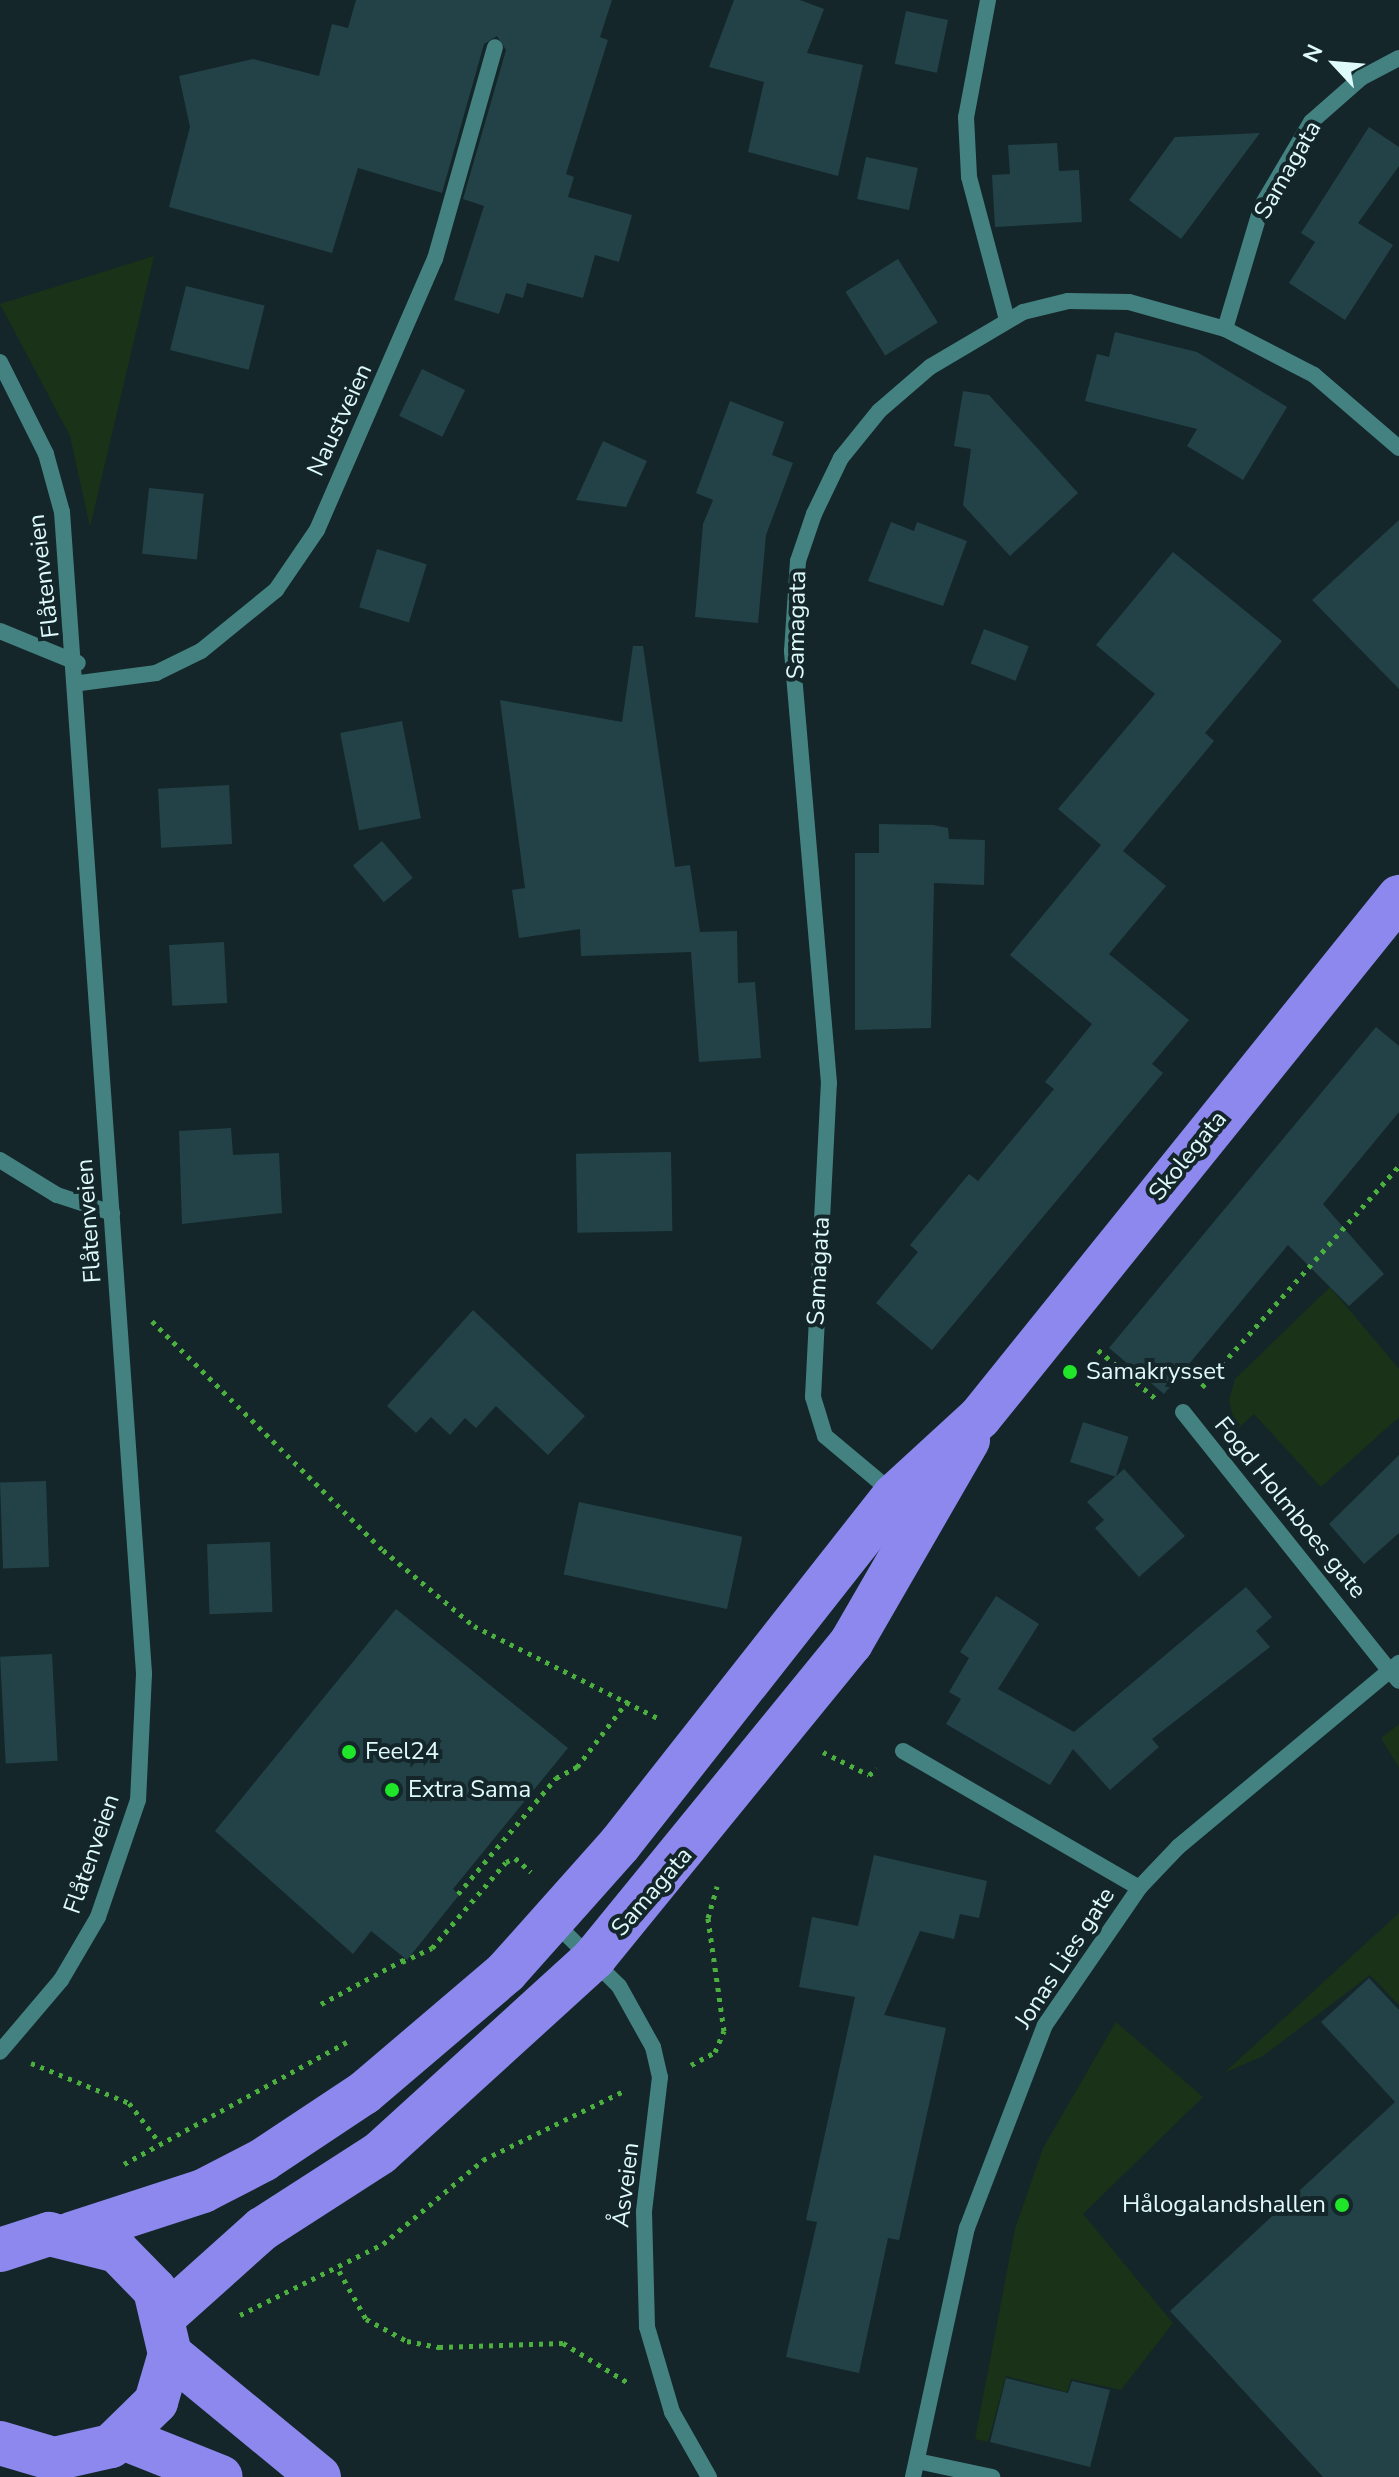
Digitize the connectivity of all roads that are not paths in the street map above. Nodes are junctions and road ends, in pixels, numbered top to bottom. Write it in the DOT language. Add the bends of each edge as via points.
graph roads {
  1 [pos="988,0"];
  2 [pos="495,47"];
  3 [pos="1399,58"];
  4 [pos="1007,320"];
  5 [pos="1225,329"];
  6 [pos="0,362"];
  7 [pos="1399,448"];
  8 [pos="0,631"];
  9 [pos="78,663"];
  10 [pos="80,683"];
  11 [pos="1399,897"];
  12 [pos="0,1160"];
  13 [pos="112,1213"];
  14 [pos="1183,1412"];
  15 [pos="980,1417"];
  16 [pos="895,1495"];
  17 [pos="1396,1672"];
  18 [pos="903,1751"];
  19 [pos="1139,1888"];
  20 [pos="554,1922"];
  21 [pos="594,1958"];
  22 [pos="2,2050"];
  23 [pos="71,2234"];
  24 [pos="0,2250"];
  25 [pos="168,2335"];
  26 [pos="123,2438"];
  27 [pos="0,2443"];
  28 [pos="72,2468"];
  29 [pos="915,2469"];
  30 [pos="221,2477"];
  31 [pos="319,2477"];
  32 [pos="709,2477"];
  33 [pos="992,2477"];
  1 -- 4 [label="street" via="966,117 969,177"];
  2 -- 10 [label="street, Naustveien" via="435,259 317,530 276,590 201,651 156,673"];
  3 -- 5 [label="street, Samagata" via="1361,78 1311,122 1262,205"];
  4 -- 5 [label="street, Samagata" via="1068,301 1129,302"];
  4 -- 16 [label="street, Samagata" via="930,367 879,411 841,458 798,561 792,651 829,1083 813,1397 825,1436"];
  5 -- 7 [label="street" via="1314,375"];
  6 -- 9 [label="street, Flåtenveien" via="46,454 62,512"];
  8 -- 9 [label="street"];
  9 -- 10 [label="street, Flåtenveien"];
  10 -- 13 [label="street, Flåtenveien"];
  11 -- 15 [label="highway, Skolegata"];
  12 -- 13 [label="street" via="57,1195"];
  13 -- 22 [label="street, Flåtenveien" via="144,1760 127,1839 98,1917 61,1980"];
  14 -- 17 [label="street, Fogd Holmboes gate"];
  15 -- 16 [label="highway"];
  15 -- 21 [label="highway, Samagata" via="932,1512 851,1643"];
  16 -- 20 [label="highway"];
  17 -- 19 [label="street, Jonas Lies gate"];
  18 -- 19 [label="street"];
  19 -- 29 [label="street, Jonas Lies gate" via="1045,2025 985,2169"];
  20 -- 21 [label="street, Åsveien"];
  20 -- 23 [label="highway" via="458,2016 364,2093 263,2160 203,2191"];
  21 -- 25 [label="highway, Samagata" via="380,2153 262,2229"];
  21 -- 32 [label="street, Åsveien" via="641,2016 660,2077 642,2262 647,2327 672,2412"];
  23 -- 24 [label="highway" via="27,2238"];
  23 -- 25 [label="highway" via="117,2251 139,2268"];
  25 -- 26 [label="highway" via="156,2402"];
  25 -- 31 [label="highway"];
  26 -- 28 [label="highway"];
  26 -- 30 [label="highway"];
  27 -- 28 [label="highway"];
  29 -- 33 [label="street"];
}
